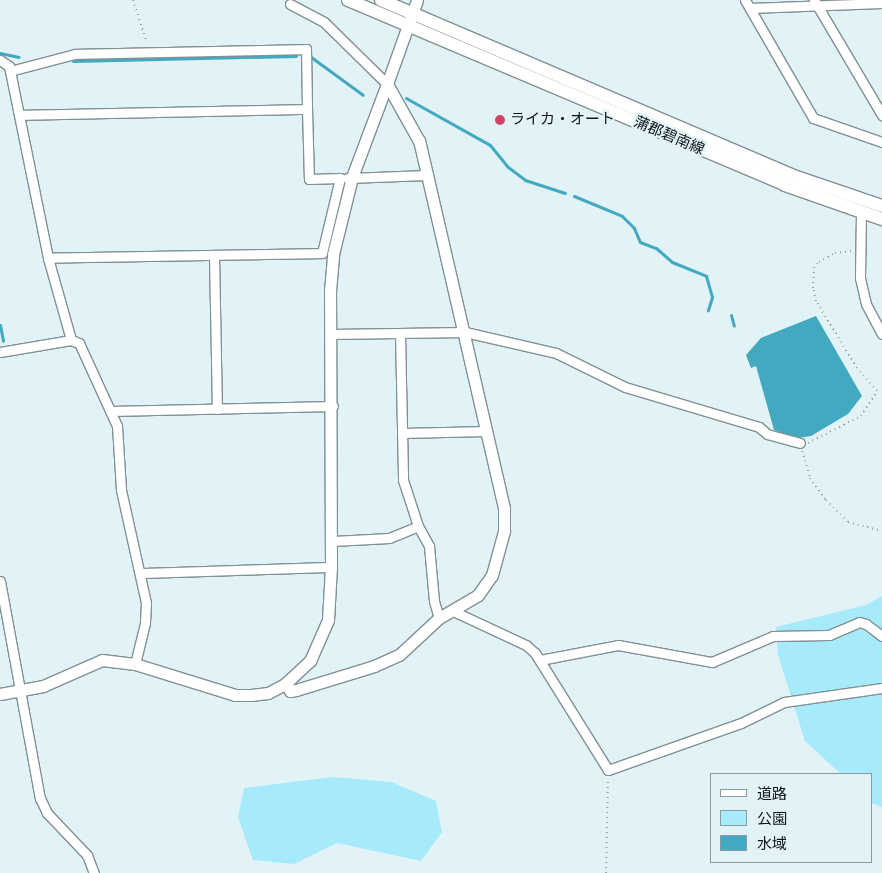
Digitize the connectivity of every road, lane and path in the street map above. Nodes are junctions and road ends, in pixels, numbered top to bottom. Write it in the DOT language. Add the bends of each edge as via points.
graph roads {
  1 [pos="133,0"];
  2 [pos="348,0"];
  3 [pos="381,0"];
  4 [pos="417,0"];
  5 [pos="815,2"];
  6 [pos="881,2"];
  7 [pos="290,4"];
  8 [pos="748,4"];
  9 [pos="410,19"];
  10 [pos="149,53"];
  11 [pos="0,60"];
  12 [pos="10,71"];
  13 [pos="387,84"];
  14 [pos="307,109"];
  15 [pos="18,115"];
  16 [pos="882,115"];
  17 [pos="882,142"];
  18 [pos="428,176"];
  19 [pos="352,177"];
  20 [pos="340,178"];
  21 [pos="882,206"];
  22 [pos="860,212"];
  23 [pos="882,219"];
  24 [pos="859,250"];
  25 [pos="214,255"];
  26 [pos="48,258"];
  27 [pos="465,332"];
  28 [pos="400,333"];
  29 [pos="331,334"];
  30 [pos="882,334"];
  31 [pos="72,340"];
  32 [pos="0,352"];
  33 [pos="877,391"];
  34 [pos="882,394"];
  35 [pos="333,406"];
  36 [pos="217,408"];
  37 [pos="110,411"];
  38 [pos="487,431"];
  39 [pos="402,433"];
  40 [pos="800,443"];
  41 [pos="418,526"];
  42 [pos="882,531"];
  43 [pos="333,541"];
  44 [pos="331,568"];
  45 [pos="140,573"];
  46 [pos="0,581"];
  47 [pos="453,611"];
  48 [pos="3,612"];
  49 [pos="439,618"];
  50 [pos="882,636"];
  51 [pos="540,660"];
  52 [pos="135,664"];
  53 [pos="286,683"];
  54 [pos="882,688"];
  55 [pos="20,692"];
  56 [pos="0,694"];
  57 [pos="608,770"];
  58 [pos="94,873"];
  59 [pos="606,873"];
  1 -- 10 [label="path" via="144,27"];
  2 -- 9 [label="main road, 蒲郡碧南線"];
  3 -- 9 [label="main road, 蒲郡碧南線"];
  4 -- 9 [label="street"];
  5 -- 6 [label="street"];
  5 -- 8 [label="street"];
  5 -- 16 [label="street"];
  7 -- 13 [label="street" via="324,22"];
  8 -- 17 [label="street" via="813,118"];
  9 -- 13 [label="street"];
  9 -- 21 [label="main road, 蒲郡碧南線" via="791,175"];
  9 -- 22 [label="main road, 蒲郡碧南線" via="785,185"];
  10 -- 12 [label="street" via="75,54"];
  10 -- 14 [label="street" via="306,49"];
  11 -- 12 [label="street"];
  12 -- 15 [label="street"];
  13 -- 18 [label="street" via="414,127"];
  13 -- 19 [label="street"];
  14 -- 15 [label="street"];
  14 -- 20 [label="street" via="309,179"];
  15 -- 26 [label="street"];
  18 -- 19 [label="street"];
  18 -- 27 [label="street"];
  19 -- 20 [label="street"];
  19 -- 29 [label="street" via="333,254"];
  20 -- 25 [label="street" via="322,252"];
  22 -- 23 [label="main road, 蒲郡碧南線"];
  22 -- 24 [label="street"];
  24 -- 30 [label="street" via="866,304"];
  24 -- 33 [label="path" via="835,253 818,262 814,268 813,288 816,301 857,368"];
  25 -- 26 [label="street"];
  25 -- 36 [label="street"];
  26 -- 31 [label="street"];
  27 -- 28 [label="street"];
  27 -- 38 [label="street"];
  27 -- 40 [label="street" via="556,354 625,387 759,427 767,434"];
  28 -- 29 [label="street"];
  28 -- 39 [label="street"];
  29 -- 35 [label="street"];
  31 -- 32 [label="street"];
  31 -- 37 [label="street" via="79,343"];
  33 -- 34 [label="path"];
  33 -- 40 [label="path" via="861,416 809,443"];
  35 -- 36 [label="street"];
  35 -- 43 [label="street"];
  36 -- 37 [label="street"];
  37 -- 45 [label="street" via="117,426 121,490"];
  38 -- 39 [label="street"];
  38 -- 47 [label="street" via="504,508 504,531 492,575 478,595"];
  39 -- 41 [label="street" via="403,480"];
  40 -- 42 [label="path" via="810,478 826,500 848,522"];
  41 -- 43 [label="street" via="389,538"];
  41 -- 49 [label="street" via="431,553 434,601"];
  43 -- 44 [label="street"];
  44 -- 45 [label="street"];
  44 -- 53 [label="street" via="328,620 322,638 310,661"];
  45 -- 52 [label="street" via="146,603 145,623"];
  46 -- 48 [label="street"];
  47 -- 49 [label="street"];
  47 -- 51 [label="street" via="526,645"];
  48 -- 55 [label="street"];
  49 -- 53 [label="street" via="399,655 374,666 296,690 290,691"];
  50 -- 51 [label="street" via="859,622 829,635 773,636 712,662 618,645"];
  51 -- 57 [label="street"];
  52 -- 53 [label="street" via="235,695 268,693"];
  52 -- 55 [label="street" via="102,660 43,686"];
  54 -- 57 [label="street" via="784,702 741,723"];
  55 -- 56 [label="street"];
  55 -- 58 [label="street" via="40,798 47,813 86,855"];
  57 -- 59 [label="path"];
}
